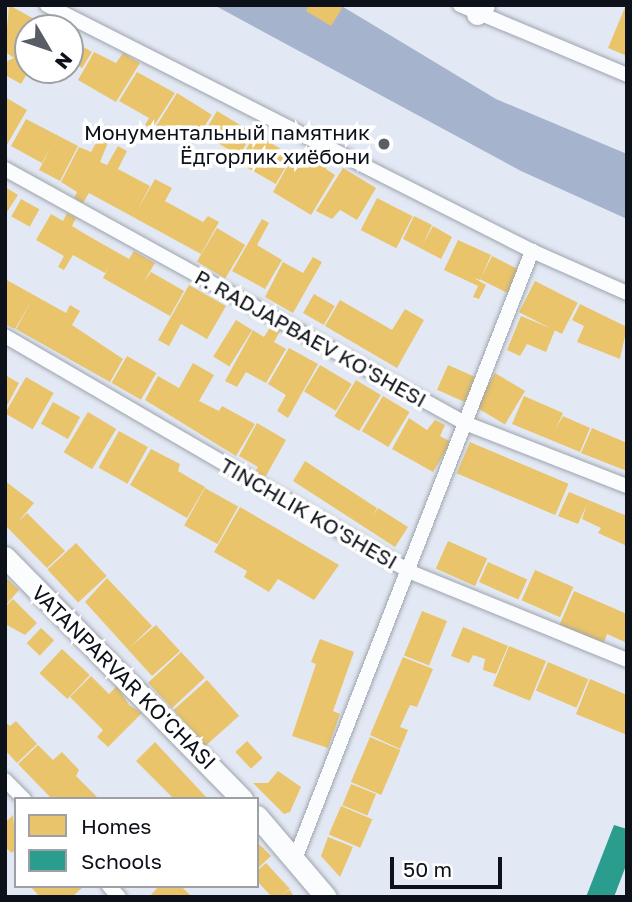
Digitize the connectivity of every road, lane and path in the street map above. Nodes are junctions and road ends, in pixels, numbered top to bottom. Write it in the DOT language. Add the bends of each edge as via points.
graph roads {
  1 [pos="47,5"];
  2 [pos="474,8"];
  3 [pos="627,75"];
  4 [pos="5,169"];
  5 [pos="532,251"];
  6 [pos="627,293"];
  7 [pos="5,336"];
  8 [pos="465,424"];
  9 [pos="627,486"];
  10 [pos="5,556"];
  11 [pos="408,571"];
  12 [pos="627,660"];
  13 [pos="5,780"];
  14 [pos="21,797"];
  15 [pos="240,797"];
  16 [pos="259,818"];
  17 [pos="295,859"];
  18 [pos="326,897"];
  1 -- 5 [label="street"];
  2 -- 3 [label="street"];
  4 -- 8 [label="street, P. RADJAPBAEV KO'SHESI"];
  5 -- 6 [label="street"];
  5 -- 8 [label="street"];
  7 -- 11 [label="street, TINCHLIK KO'SHESI"];
  8 -- 9 [label="street, P. RADJAPBAEV KO'SHESI"];
  8 -- 11 [label="street"];
  10 -- 15 [label="street, VATANPARVAR KO'CHASI"];
  11 -- 12 [label="street, TINCHLIK KO'SHESI"];
  11 -- 17 [label="street"];
  13 -- 14 [label="street"];
  16 -- 17 [label="street"];
  17 -- 18 [label="street"];
}
